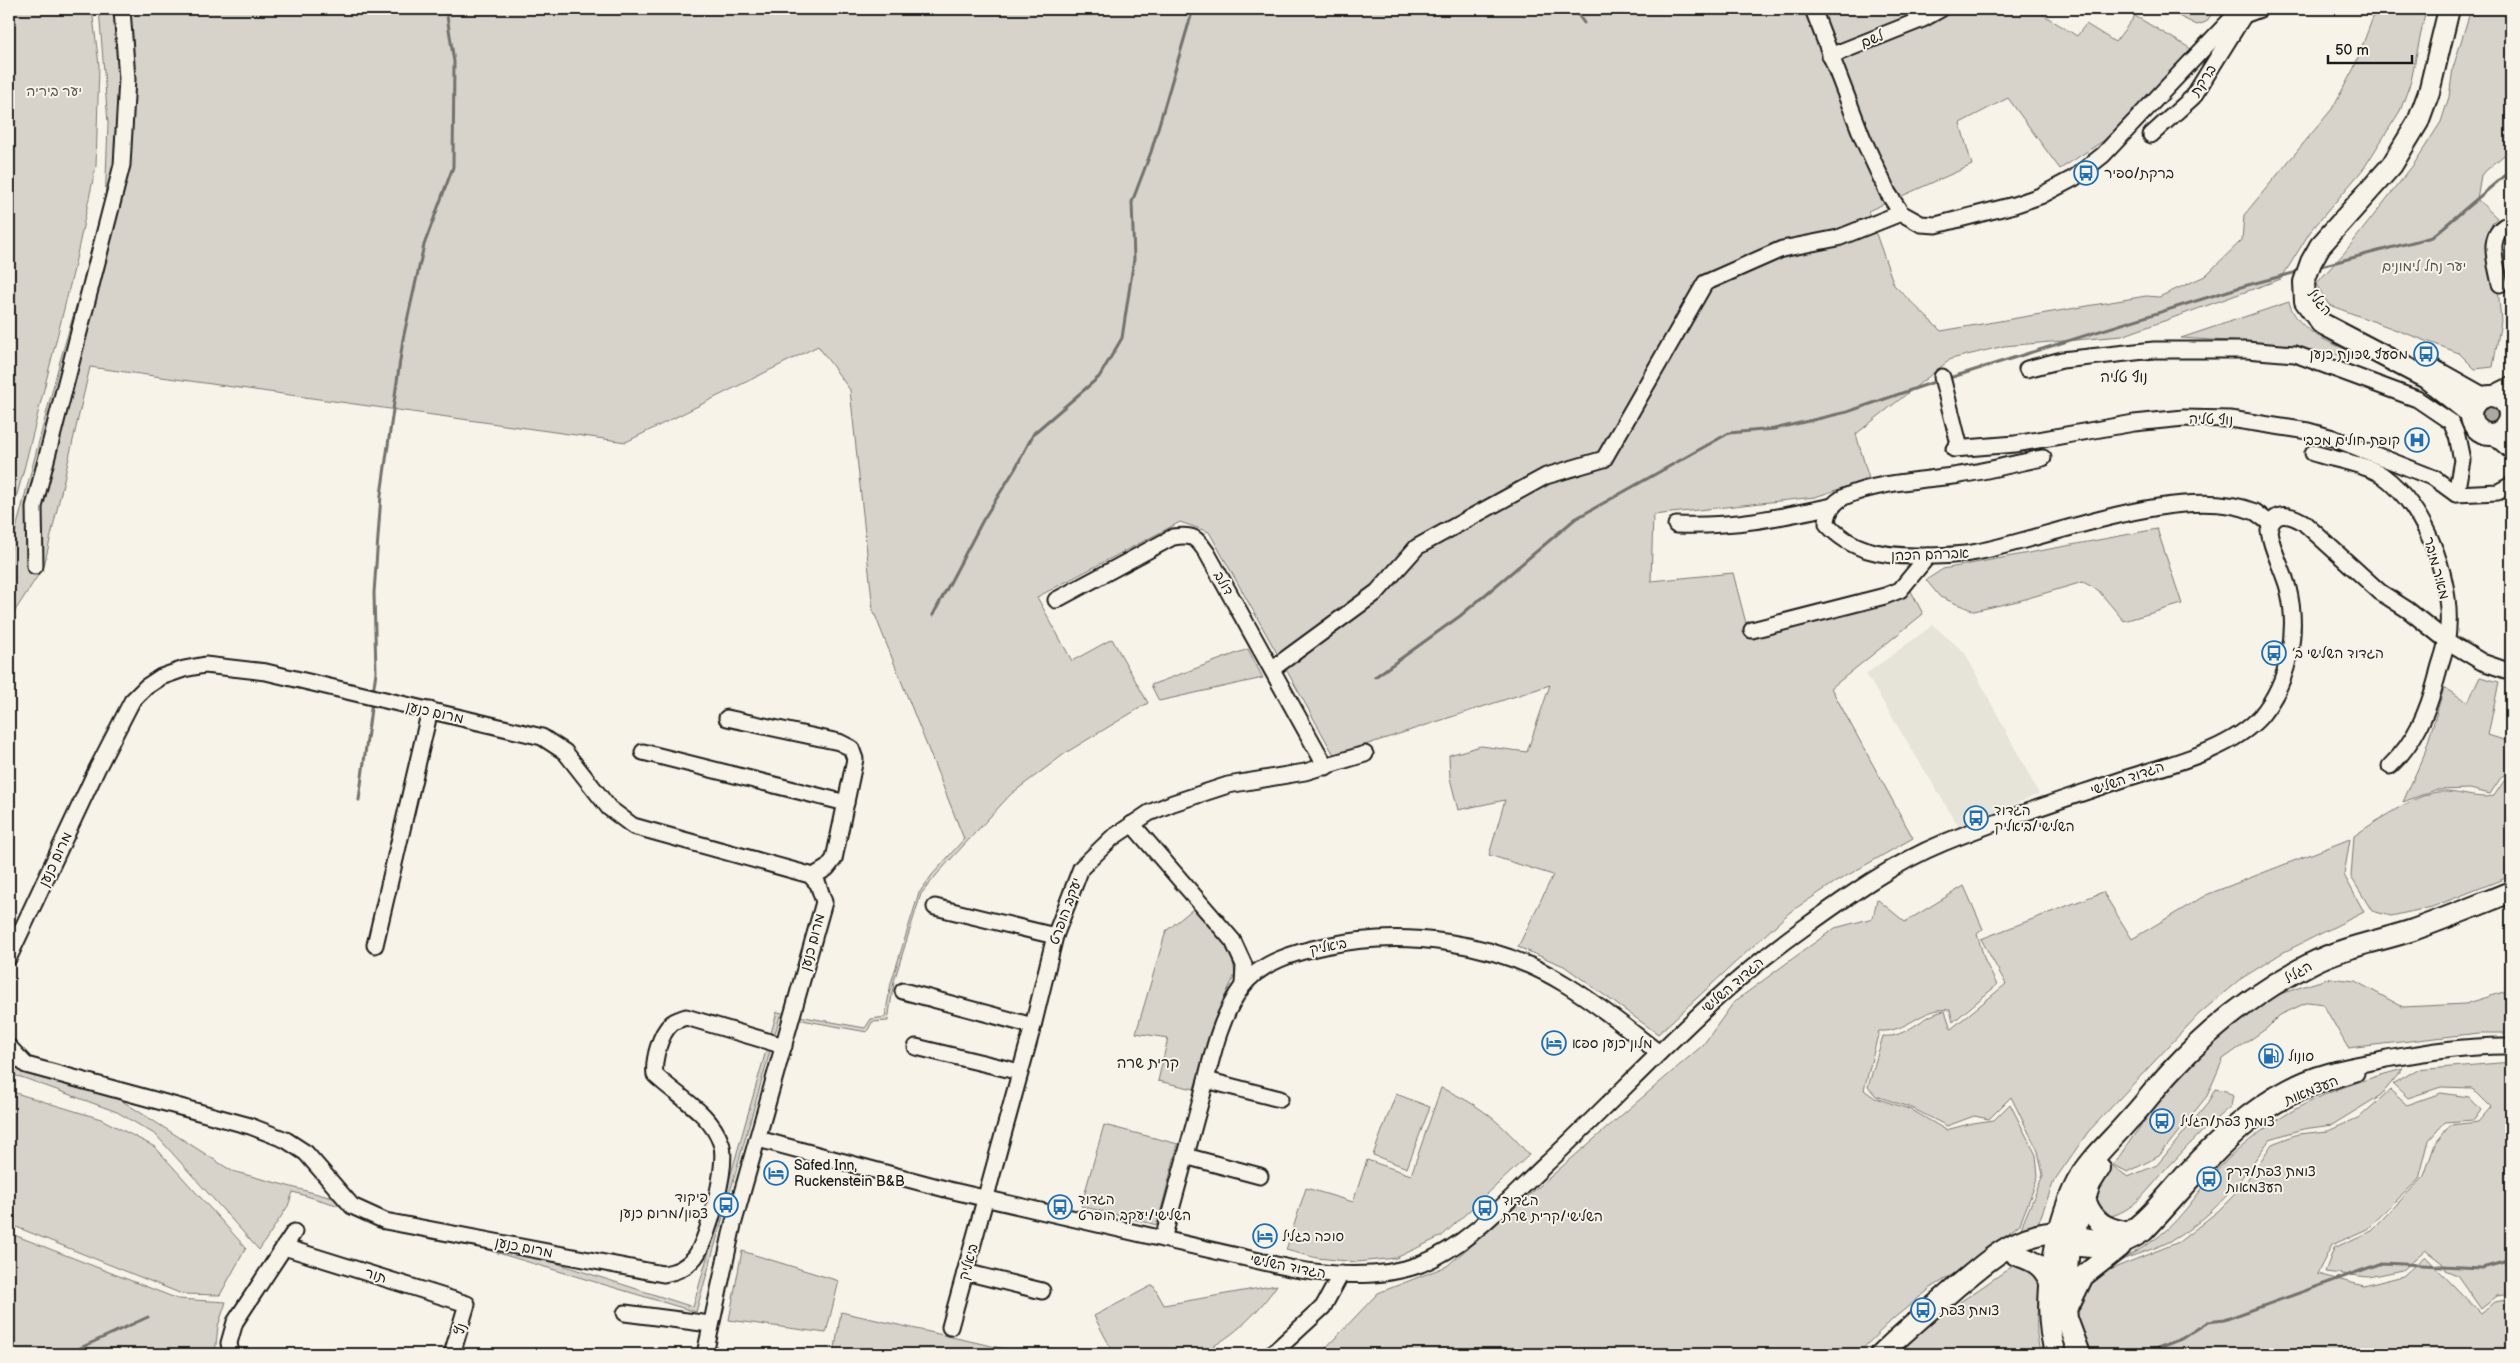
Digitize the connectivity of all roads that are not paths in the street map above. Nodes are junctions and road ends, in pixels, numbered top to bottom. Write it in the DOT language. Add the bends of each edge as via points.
graph roads {
  1 [pos="122,9"];
  2 [pos="1812,9"];
  3 [pos="1941,9"];
  4 [pos="2260,9"];
  5 [pos="2449,9"];
  6 [pos="2237,12"];
  7 [pos="1830,56"];
  8 [pos="2151,136"];
  9 [pos="1901,213"];
  10 [pos="2511,223"];
  11 [pos="2500,284"];
  12 [pos="2027,369"];
  13 [pos="1942,377"];
  14 [pos="2511,385"];
  15 [pos="2481,403"];
  16 [pos="2507,421"];
  17 [pos="2511,448"];
  18 [pos="2313,453"];
  19 [pos="2043,458"];
  20 [pos="2511,478"];
  21 [pos="2505,489"];
  22 [pos="2456,494"];
  23 [pos="1833,506"];
  24 [pos="2270,523"];
  25 [pos="1676,525"];
  26 [pos="1928,556"];
  27 [pos="35,566"];
  28 [pos="1056,600"];
  29 [pos="1752,630"];
  30 [pos="2447,641"];
  31 [pos="1272,669"];
  32 [pos="2511,672"];
  33 [pos="430,710"];
  34 [pos="727,718"];
  35 [pos="643,752"];
  36 [pos="1365,754"];
  37 [pos="2390,766"];
  38 [pos="1326,767"];
  39 [pos="846,803"];
  40 [pos="1132,824"];
  41 [pos="812,877"];
  42 [pos="2511,892"];
  43 [pos="935,907"];
  44 [pos="1055,936"];
  45 [pos="375,945"];
  46 [pos="9,957"];
  47 [pos="1243,985"];
  48 [pos="903,991"];
  49 [pos="1033,1026"];
  50 [pos="784,1046"];
  51 [pos="2511,1046"];
  52 [pos="9,1047"];
  53 [pos="916,1047"];
  54 [pos="1659,1053"];
  55 [pos="1020,1072"];
  56 [pos="1206,1080"];
  57 [pos="1280,1099"];
  58 [pos="2128,1121"];
  59 [pos="758,1138"];
  60 [pos="1186,1156"];
  61 [pos="1260,1176"];
  62 [pos="986,1198"];
  63 [pos="2086,1202"];
  64 [pos="294,1232"];
  65 [pos="1163,1238"];
  66 [pos="2064,1239"];
  67 [pos="2123,1240"];
  68 [pos="284,1247"];
  69 [pos="2016,1255"];
  70 [pos="965,1272"];
  71 [pos="1341,1274"];
  72 [pos="1971,1275"];
  73 [pos="2051,1285"];
  74 [pos="1042,1291"];
  75 [pos="468,1304"];
  76 [pos="2067,1312"];
  77 [pos="625,1313"];
  78 [pos="710,1324"];
  79 [pos="950,1327"];
  80 [pos="230,1354"];
  81 [pos="452,1354"];
  82 [pos="705,1354"];
  83 [pos="1272,1354"];
  84 [pos="1881,1354"];
  85 [pos="2056,1354"];
  86 [pos="2080,1354"];
  1 -- 27 [label="street" via="127,79 122,165 34,508"];
  2 -- 7 [label="street"];
  3 -- 7 [label="street, לשם"];
  4 -- 6 [label="street"];
  5 -- 15 [label="main road, הגליל" via="2429,92 2414,130 2392,165 2320,246 2304,282 2305,300 2321,323"];
  6 -- 8 [label="street, ברקת" via="2193,97"];
  6 -- 9 [label="street" via="2103,155 2059,188 2014,205 1936,225 1921,224"];
  7 -- 9 [label="street" via="1863,139"];
  9 -- 31 [label="street" via="1838,238 1782,249 1705,283 1604,459 1546,476 1417,547 1376,592"];
  10 -- 11 [label="street" via="2495,234 2492,244"];
  12 -- 22 [label="street" via="2068,359 2154,350 2295,354 2417,399 2451,422 2462,460"];
  13 -- 22 [label="street, נוף טליה" via="1957,448 2015,444 2134,423 2184,418 2230,419 2333,438 2434,478"];
  14 -- 15 [label="street"];
  15 -- 16 [label="main road" via="2504,402"];
  15 -- 16 [label="main road" via="2478,430 2489,434"];
  16 -- 17 [label="main road"];
  18 -- 30 [label="street, מאיר מיבר" via="2380,474 2415,510 2427,532 2444,586 2448,612"];
  19 -- 23 [label="street" via="1961,475 1919,479 1844,497"];
  20 -- 21 [label="street"];
  21 -- 22 [label="street"];
  23 -- 25 [label="street" via="1725,526"];
  23 -- 26 [label="street, אברהם הכהן" via="1827,515 1827,524 1836,534 1858,547 1876,554"];
  24 -- 26 [label="street, אברהם הכהן" via="2255,512 2232,507 2174,504 1978,552"];
  24 -- 30 [label="street" via="2284,514 2304,522 2380,592"];
  24 -- 54 [label="street, הגדוד השלישי" via="2270,538 2288,586 2292,633 2281,684 2248,729 2208,750 2006,819 1916,856 1776,948 1724,990"];
  26 -- 29 [label="street" via="1900,590"];
  28 -- 31 [label="street, דולב" via="1158,544 1186,535 1197,539 1207,553"];
  30 -- 32 [label="street" via="2482,662"];
  30 -- 37 [label="street, מאיר מיבר" via="2420,728"];
  31 -- 38 [label="street, דולב"];
  33 -- 41 [label="street, מרום כנען" via="542,737 565,752 608,808 633,826"];
  33 -- 45 [label="street"];
  33 -- 46 [label="street, מרום כנען" via="266,672 205,665 161,677 132,701"];
  34 -- 39 [label="street" via="839,742 851,748 855,759"];
  35 -- 39 [label="street"];
  36 -- 38 [label="street, יעקב הופרט"];
  38 -- 40 [label="street, יעקב הופרט" via="1228,785 1173,803"];
  39 -- 41 [label="street" via="834,859 827,868"];
  40 -- 44 [label="street, יעקב הופרט" via="1106,843 1081,868"];
  40 -- 47 [label="street" via="1233,941 1244,965"];
  41 -- 50 [label="street, מרום כנען" via="824,902"];
  42 -- 58 [label="main road, הגליל" via="2413,930 2314,962 2260,995 2209,1033"];
  43 -- 44 [label="street"];
  44 -- 49 [label="street, יעקב הופרט"];
  47 -- 54 [label="street, ביאליק" via="1269,965 1301,951 1342,942 1412,939 1444,942 1502,954 1564,983 1597,1004"];
  47 -- 56 [label="street, ביאליק" via="1232,1002"];
  48 -- 49 [label="street"];
  49 -- 55 [label="street, יעקב הופרט"];
  50 -- 52 [label="street, מרום כנען" via="686,1017 673,1022 666,1030 654,1064 656,1075 702,1113 713,1127 722,1144 722,1167 706,1234 697,1255 676,1272 663,1274 385,1221 352,1206 306,1154 286,1140 250,1126 26,1065"];
  50 -- 59 [label="street, מרום כנען"];
  51 -- 67 [label="street, העצמאות" via="2484,1045 2427,1052 2331,1081 2285,1100 2250,1124 2145,1232"];
  53 -- 55 [label="street"];
  54 -- 71 [label="street, הגדוד השלישי" via="1585,1128 1470,1235 1418,1265 1380,1274"];
  55 -- 62 [label="street, יעקב הופרט"];
  56 -- 57 [label="street"];
  56 -- 60 [label="street, ביאליק"];
  58 -- 63 [label="main road, הגליל" via="2090,1184"];
  58 -- 66 [label="main road, הגליל" via="2078,1181"];
  59 -- 62 [label="street, הגדוד השלישי"];
  59 -- 78 [label="street, מרום כנען"];
  60 -- 61 [label="street"];
  60 -- 65 [label="street, ביאליק"];
  62 -- 65 [label="street, הגדוד השלישי"];
  62 -- 70 [label="street, ביאליק"];
  63 -- 66 [label="main road, הגליל"];
  63 -- 67 [label="main road" via="2092,1216"];
  64 -- 68 [label="street"];
  65 -- 71 [label="street, הגדוד השלישי" via="1294,1269"];
  66 -- 67 [label="street, העצמאות" via="2094,1251"];
  66 -- 69 [label="main road"];
  66 -- 72 [label="main road" via="2022,1239 2004,1248"];
  66 -- 73 [label="main road"];
  66 -- 76 [label="main road"];
  67 -- 76 [label="main road" via="2083,1276"];
  68 -- 75 [label="street, תור"];
  68 -- 80 [label="street" via="235,1322 228,1343"];
  69 -- 72 [label="main road" via="1987,1271"];
  69 -- 73 [label="main road" via="2034,1261 2047,1274"];
  70 -- 74 [label="street"];
  70 -- 79 [label="street, ביאליק"];
  71 -- 83 [label="street" via="1323,1307"];
  72 -- 84 [label="main road"];
  73 -- 85 [label="main road" via="2050,1326"];
  75 -- 81 [label="street, נץ"];
  76 -- 86 [label="main road"];
  77 -- 78 [label="street"];
  78 -- 82 [label="street, מרום כנען"];
}
